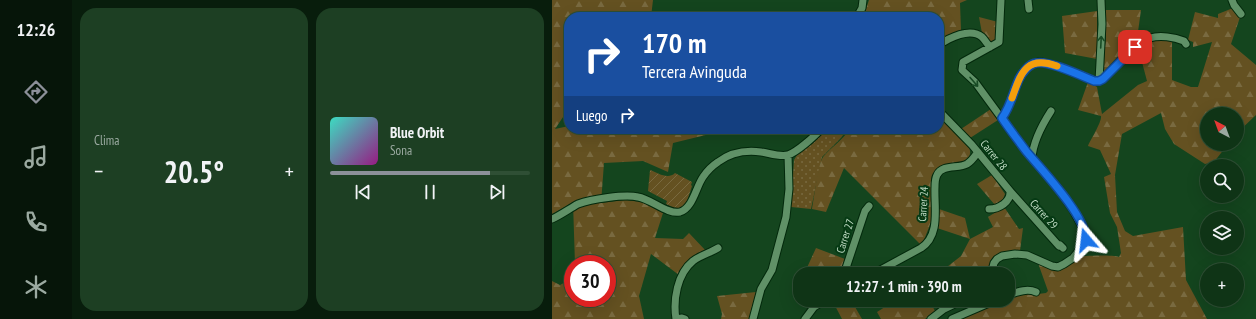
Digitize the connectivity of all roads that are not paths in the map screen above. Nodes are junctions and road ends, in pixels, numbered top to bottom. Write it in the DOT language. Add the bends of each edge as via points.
graph roads {
  1 [pos="863,0"];
  2 [pos="1001,0"];
  3 [pos="1028,0"];
  4 [pos="1101,0"];
  5 [pos="1232,0"];
  6 [pos="1029,9"];
  7 [pos="860,12"];
  8 [pos="1241,14"];
  9 [pos="944,42"];
  10 [pos="1186,44"];
  11 [pos="990,47"];
  12 [pos="1099,81"];
  13 [pos="1051,111"];
  14 [pos="944,116"];
  15 [pos="1002,118"];
  16 [pos="816,134"];
  17 [pos="978,152"];
  18 [pos="788,155"];
  19 [pos="1032,158"];
  20 [pos="1010,191"];
  21 [pos="869,206"];
  22 [pos="989,209"];
  23 [pos="552,219"];
  24 [pos="718,248"];
  25 [pos="1063,248"];
  26 [pos="846,267"];
  27 [pos="886,267"];
  28 [pos="993,267"];
  29 [pos="1036,292"];
  30 [pos="1015,293"];
  31 [pos="815,307"];
  32 [pos="948,307"];
  33 [pos="980,307"];
  34 [pos="677,319"];
  35 [pos="685,319"];
  36 [pos="753,319"];
  37 [pos="805,319"];
  38 [pos="931,319"];
  39 [pos="952,319"];
  1 -- 7 [label="street"];
  2 -- 11 [label="street" via="999,42"];
  3 -- 6 [label="street"];
  12 -- 4 [label="street, one-way"];
  5 -- 8 [label="street"];
  9 -- 11 [label="street" via="955,36 976,34"];
  10 -- 12 [label="street" via="1172,38 1145,40"];
  11 -- 15 [label="street, one-way" via="963,62 962,70 975,82"];
  12 -- 15 [label="street" via="1049,64 1034,63 1020,78 1008,111"];
  13 -- 19 [label="street" via="1038,137"];
  14 -- 17 [label="street, Carrer 28"];
  15 -- 19 [label="street"];
  16 -- 18 [label="street"];
  17 -- 20 [label="street, Carrer 28"];
  17 -- 27 [label="street, Carrer 24" via="967,164 940,171 936,176 936,217 927,243"];
  18 -- 23 [label="street" via="743,152 724,158 703,176 690,205 681,212 671,211 638,197 624,196 584,202"];
  18 -- 36 [label="street" via="789,189 786,217 772,270 761,289"];
  19 -- 28 [label="street" via="1069,203 1083,227 1086,240 1076,254 1058,267 1027,255 1014,254 1002,256"];
  20 -- 22 [label="street" via="1007,201 997,208"];
  20 -- 25 [label="street, Carrer 29"];
  21 -- 26 [label="street, Carrer 27" via="865,211"];
  24 -- 34 [label="street" via="694,260 684,272 675,297"];
  29 -- 30 [label="street" via="1030,290"];
  31 -- 37 [label="street"];
  32 -- 38 [label="street"];
  33 -- 39 [label="street"];
  34 -- 35 [label="street"];
}
